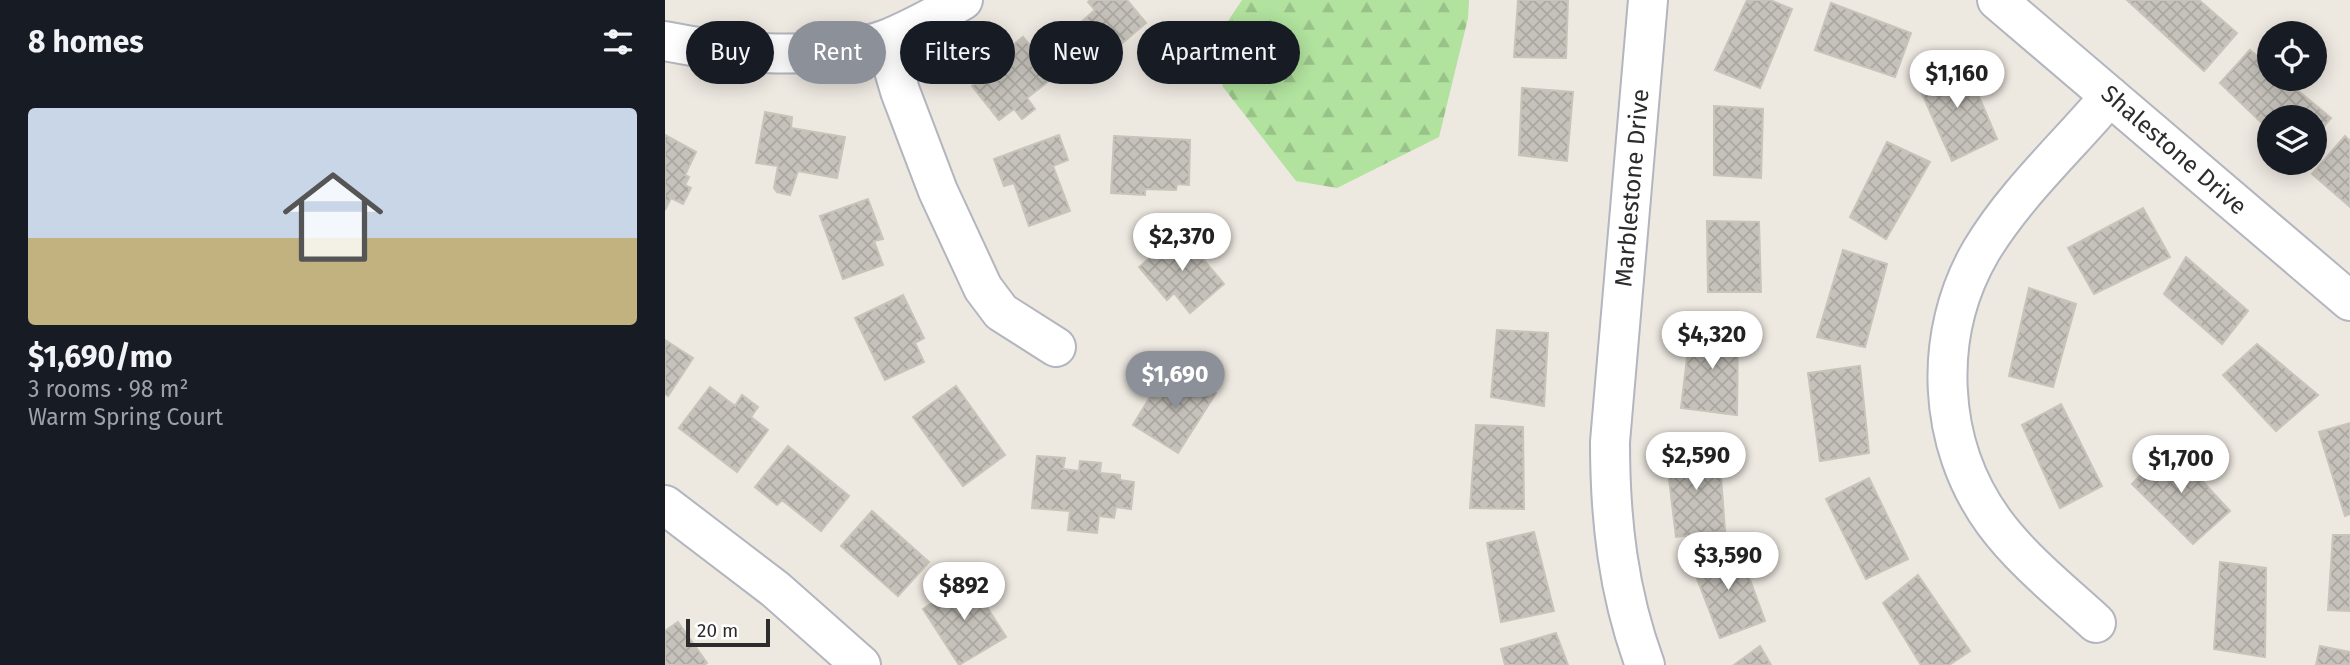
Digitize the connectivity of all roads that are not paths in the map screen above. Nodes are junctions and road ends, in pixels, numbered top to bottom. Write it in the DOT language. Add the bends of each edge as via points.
graph roads {
  1 [pos="963,0"];
  2 [pos="1648,0"];
  3 [pos="1997,0"];
  4 [pos="886,39"];
  5 [pos="665,41"];
  6 [pos="886,43"];
  7 [pos="788,53"];
  8 [pos="2110,96"];
  9 [pos="2350,301"];
  10 [pos="1056,346"];
  11 [pos="665,507"];
  12 [pos="2096,623"];
  13 [pos="861,665"];
  14 [pos="1645,665"];
  1 -- 4 [label="street"];
  2 -- 14 [label="street, Marblestone Drive" via="1610,455 1615,552"];
  3 -- 8 [label="street, Shalestone Drive"];
  5 -- 7 [label="street" via="722,52"];
  6 -- 10 [label="street" via="933,179 983,288 1001,313"];
  8 -- 9 [label="street, Shalestone Drive"];
  8 -- 12 [label="street" via="2008,212 1982,251 1957,309 1947,374 1956,444 1984,508 2013,545"];
  11 -- 13 [label="street" via="775,589"];
}
